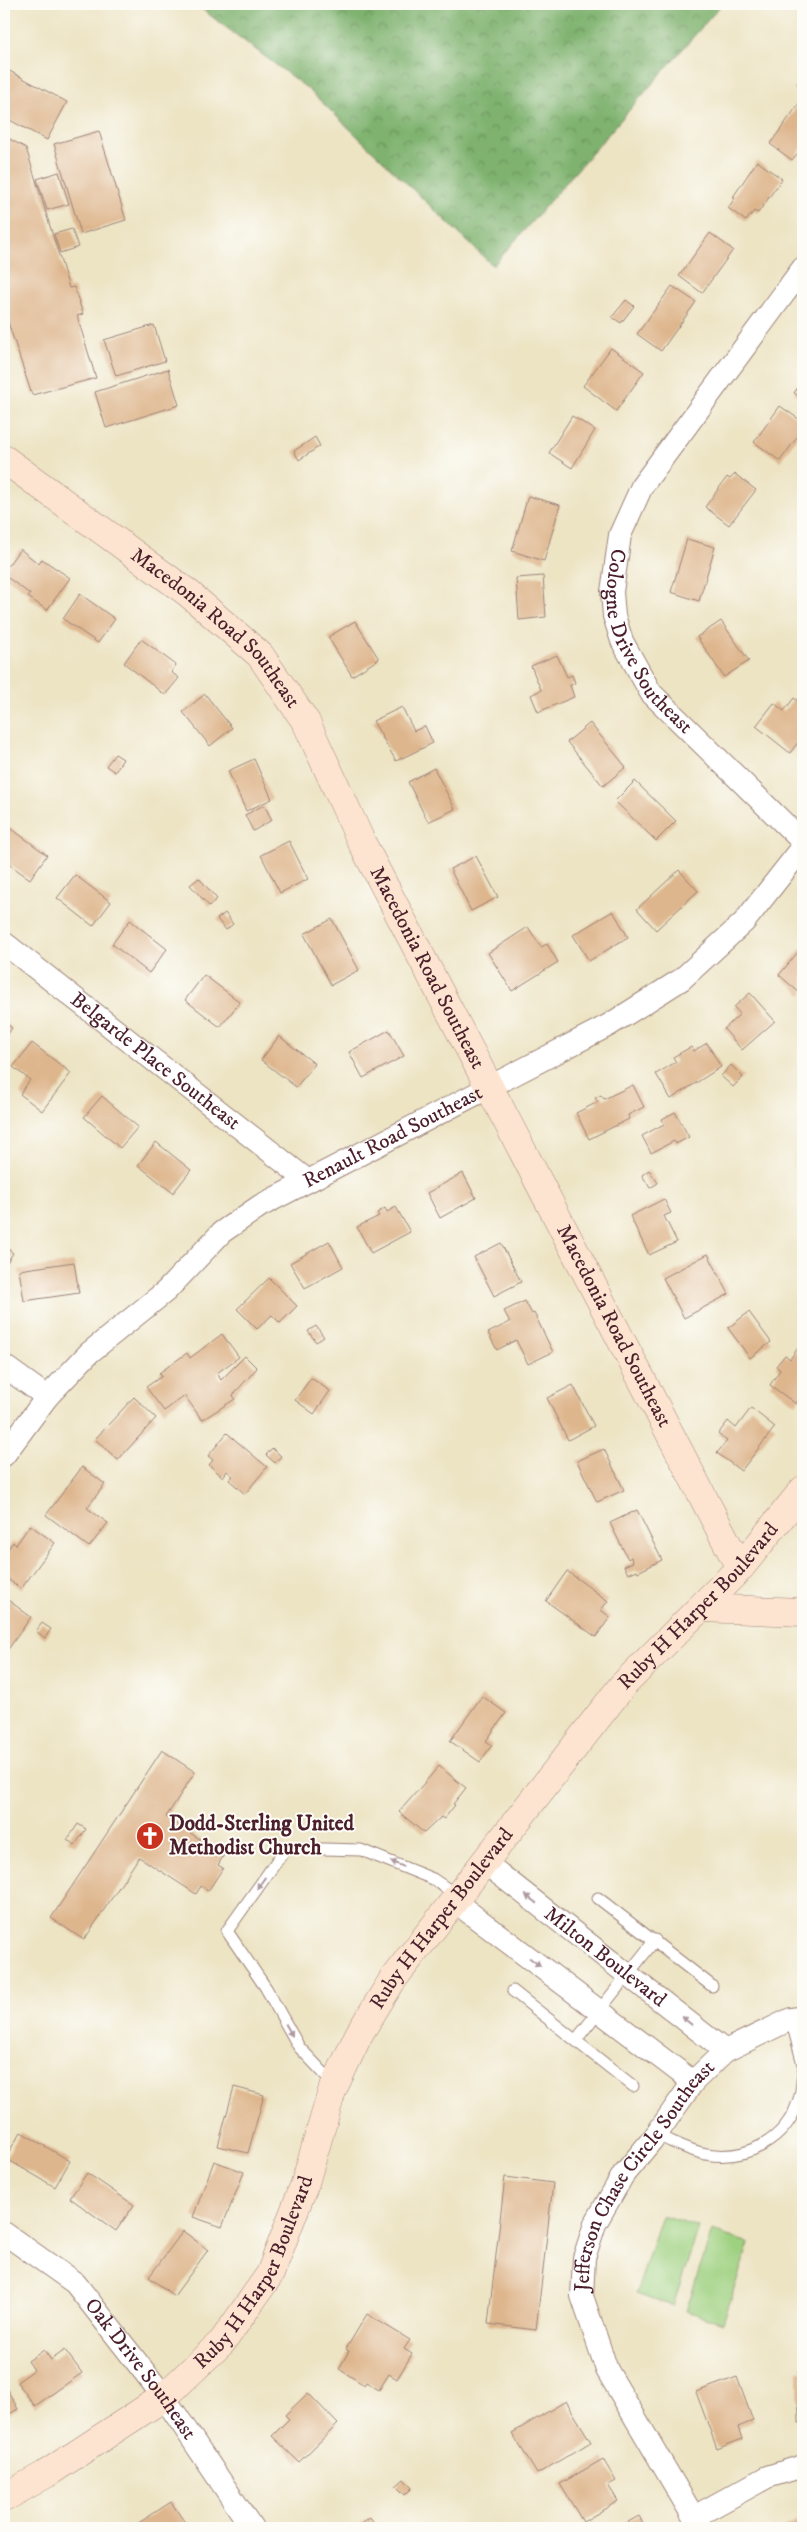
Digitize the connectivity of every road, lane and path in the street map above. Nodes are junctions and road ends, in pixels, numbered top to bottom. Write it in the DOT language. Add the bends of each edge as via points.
graph roads {
  1 [pos="801,274"];
  2 [pos="4,459"];
  3 [pos="803,842"];
  4 [pos="803,847"];
  5 [pos="4,943"];
  6 [pos="491,1087"];
  7 [pos="308,1181"];
  8 [pos="4,1366"];
  9 [pos="47,1397"];
  10 [pos="4,1455"];
  11 [pos="803,1490"];
  12 [pos="740,1568"];
  13 [pos="702,1608"];
  14 [pos="803,1612"];
  15 [pos="484,1862"];
  16 [pos="456,1898"];
  17 [pos="598,1898"];
  18 [pos="655,1940"];
  19 [pos="628,1975"];
  20 [pos="712,1986"];
  21 [pos="513,1991"];
  22 [pos="599,2010"];
  23 [pos="797,2018"];
  24 [pos="576,2040"];
  25 [pos="725,2051"];
  26 [pos="803,2064"];
  27 [pos="803,2072"];
  28 [pos="693,2082"];
  29 [pos="335,2085"];
  30 [pos="633,2086"];
  31 [pos="656,2135"];
  32 [pos="4,2233"];
  33 [pos="164,2397"];
  34 [pos="803,2466"];
  35 [pos="4,2498"];
  36 [pos="697,2523"];
  37 [pos="252,2528"];
  1 -- 3 [label="street, Cologne Drive Southeast" via="642,486 620,534 612,592 614,616 622,641 651,693"];
  2 -- 6 [label="street, Macedonia Road Southeast" via="188,593 260,655 306,722 362,843"];
  4 -- 6 [label="street, Renault Road Southeast" via="744,922 682,979 609,1025"];
  5 -- 7 [label="street, Belgarde Place Southeast"];
  6 -- 7 [label="street, Renault Road Southeast"];
  6 -- 12 [label="street, Macedonia Road Southeast"];
  7 -- 9 [label="street, Renault Road Southeast" via="260,1206 222,1232 166,1291 89,1353"];
  8 -- 9 [label="street"];
  9 -- 10 [label="street, Renault Road Southeast"];
  11 -- 12 [label="street, Ruby H Harper Boulevard"];
  12 -- 13 [label="street, Ruby H Harper Boulevard"];
  13 -- 14 [label="street"];
  13 -- 15 [label="street, Ruby H Harper Boulevard" via="623,1685"];
  15 -- 16 [label="street, Ruby H Harper Boulevard"];
  19 -- 15 [label="street, Milton Boulevard, one-way"];
  16 -- 22 [label="street, one-way"];
  16 -- 29 [label="street, Ruby H Harper Boulevard" via="393,1979 359,2034"];
  16 -- 29 [label="lane, one-way" via="433,1879 361,1850 286,1848 227,1931 266,1988 299,2047"];
  17 -- 18 [label="lane"];
  18 -- 19 [label="lane"];
  18 -- 20 [label="lane"];
  19 -- 22 [label="lane"];
  25 -- 19 [label="street, Milton Boulevard, one-way"];
  21 -- 24 [label="lane"];
  22 -- 24 [label="lane"];
  22 -- 28 [label="street"];
  23 -- 25 [label="street, Jefferson Chase Circle Southeast"];
  23 -- 26 [label="lane"];
  24 -- 30 [label="lane"];
  25 -- 28 [label="street, Jefferson Chase Circle Southeast"];
  27 -- 31 [label="lane" via="799,2100 789,2123 776,2138 754,2150 726,2156 704,2154"];
  28 -- 31 [label="street, Jefferson Chase Circle Southeast"];
  29 -- 33 [label="street, Ruby H Harper Boulevard" via="306,2183 270,2274 223,2341"];
  31 -- 36 [label="street, Jefferson Chase Circle Southeast" via="623,2175 595,2224 584,2258 582,2296 606,2370"];
  32 -- 33 [label="street, Oak Drive Southeast" via="75,2283"];
  33 -- 35 [label="street, Ruby H Harper Boulevard"];
  33 -- 37 [label="street, Oak Drive Southeast"];
  34 -- 36 [label="street, Jefferson Chase Circle Southeast" via="767,2476"];
}
